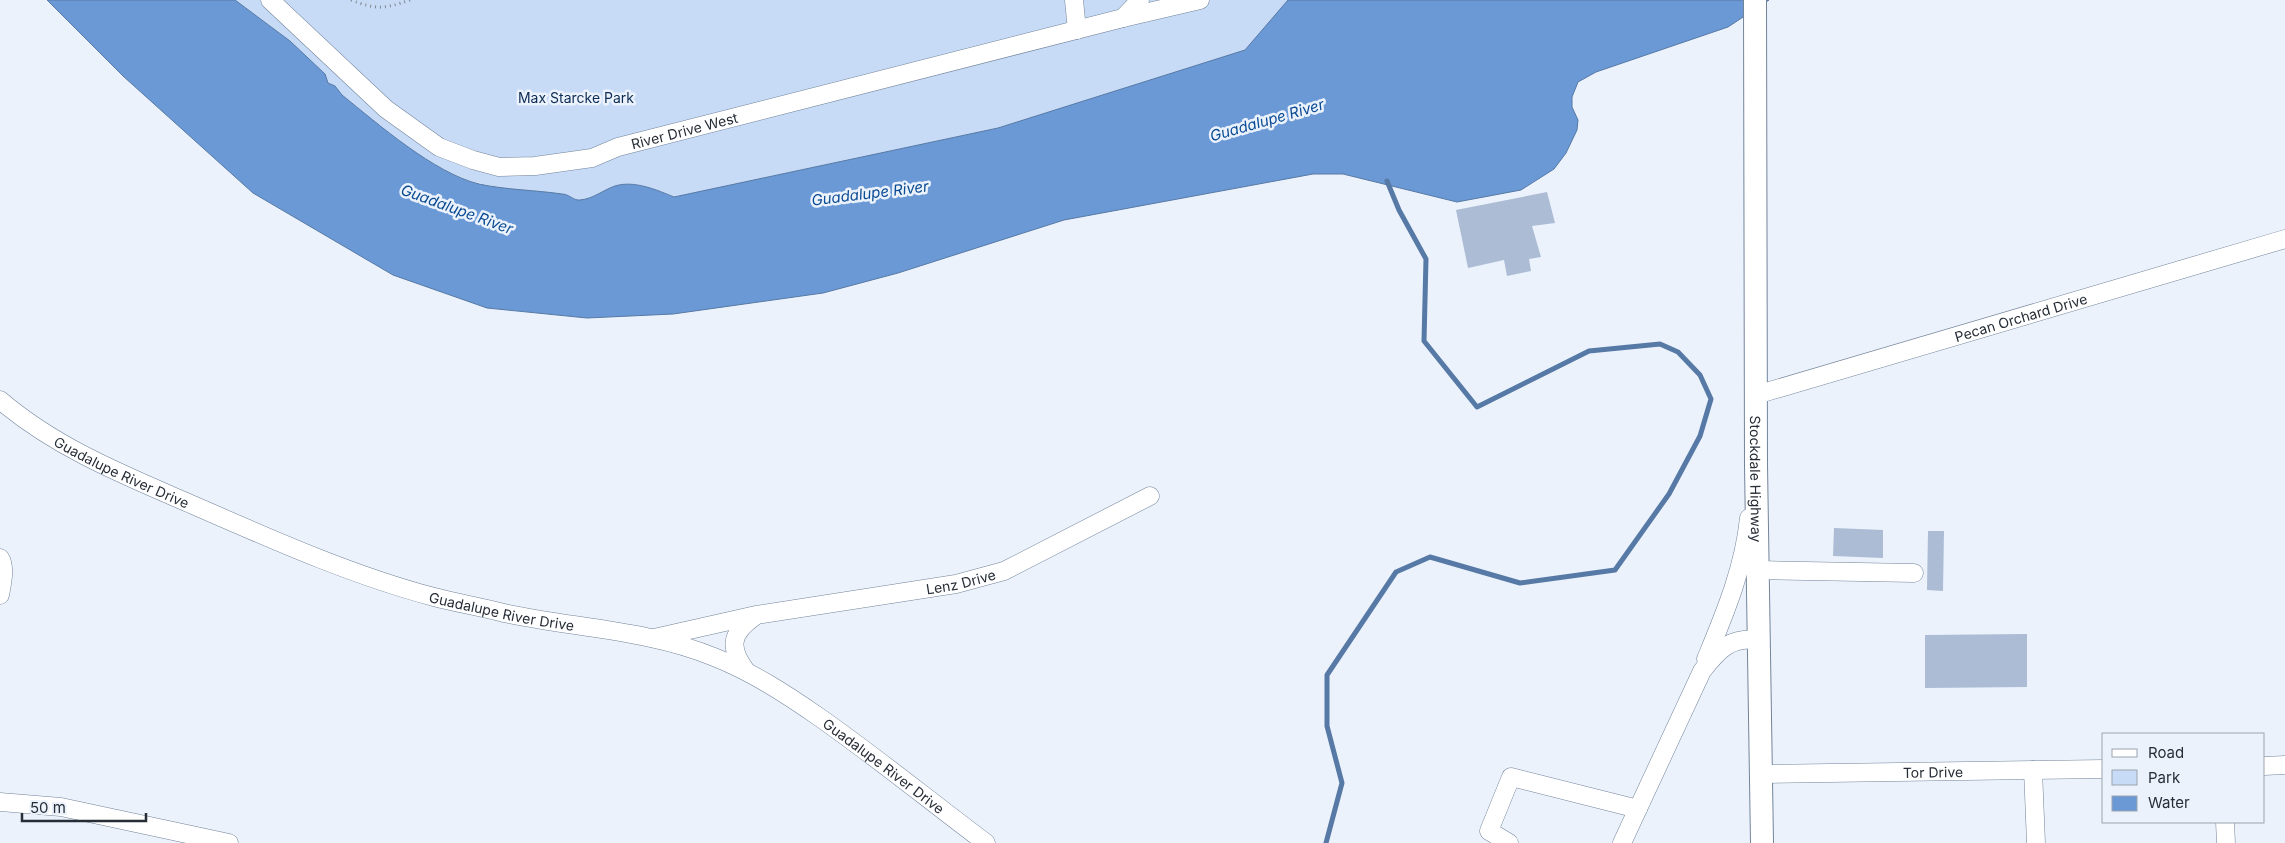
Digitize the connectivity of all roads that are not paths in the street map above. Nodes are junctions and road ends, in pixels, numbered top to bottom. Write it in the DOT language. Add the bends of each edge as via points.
graph roads {
  1 [pos="270,0"];
  2 [pos="1074,0"];
  3 [pos="1140,0"];
  4 [pos="1200,0"];
  5 [pos="1755,0"];
  6 [pos="1124,18"];
  7 [pos="1077,30"];
  8 [pos="2285,239"];
  9 [pos="1756,395"];
  10 [pos="0,400"];
  11 [pos="1756,465"];
  12 [pos="1150,496"];
  13 [pos="0,558"];
  14 [pos="1758,570"];
  15 [pos="1914,573"];
  16 [pos="0,595"];
  17 [pos="756,616"];
  18 [pos="651,639"];
  19 [pos="1759,640"];
  20 [pos="746,671"];
  21 [pos="1702,671"];
  22 [pos="2265,766"];
  23 [pos="2285,766"];
  24 [pos="2102,769"];
  25 [pos="2033,770"];
  26 [pos="1762,774"];
  27 [pos="0,802"];
  28 [pos="1638,809"];
  29 [pos="2226,823"];
  30 [pos="219,842"];
  31 [pos="983,842"];
  32 [pos="1509,843"];
  33 [pos="1622,843"];
  34 [pos="1762,843"];
  35 [pos="2036,843"];
  36 [pos="2226,843"];
  1 -- 7 [label="street, River Drive West" via="386,109 439,147 499,167 592,158 628,144"];
  2 -- 7 [label="street"];
  3 -- 6 [label="street"];
  4 -- 6 [label="street, River Drive West"];
  5 -- 9 [label="main road, Stockdale Highway"];
  6 -- 7 [label="street, River Drive West"];
  8 -- 9 [label="street, Pecan Orchard Drive"];
  9 -- 11 [label="main road, Stockdale Highway"];
  10 -- 18 [label="street, Guadalupe River Drive" via="22,418 116,472 264,536 373,577 434,597"];
  11 -- 14 [label="main road, Stockdale Highway"];
  11 -- 21 [label="street" via="1747,533 1734,591"];
  12 -- 17 [label="street, Lenz Drive" via="1004,570 956,584"];
  13 -- 16 [label="street" via="3,580"];
  14 -- 15 [label="street"];
  14 -- 19 [label="main road, Stockdale Highway"];
  17 -- 18 [label="street, Lenz Drive"];
  17 -- 20 [label="street" via="742,626 734,639 735,656"];
  18 -- 20 [label="street, Guadalupe River Drive" via="712,656"];
  19 -- 21 [label="street" via="1727,644"];
  19 -- 26 [label="main road, Stockdale Highway"];
  20 -- 31 [label="street, Guadalupe River Drive" via="871,754"];
  21 -- 28 [label="street"];
  22 -- 23 [label="street"];
  24 -- 25 [label="street, Tor Drive"];
  25 -- 26 [label="street, Tor Drive"];
  25 -- 35 [label="street"];
  26 -- 34 [label="main road, Stockdale Highway"];
  27 -- 30 [label="street" via="61,808"];
  28 -- 32 [label="street" via="1511,777 1489,831"];
  28 -- 33 [label="street"];
  29 -- 36 [label="street"];
}
